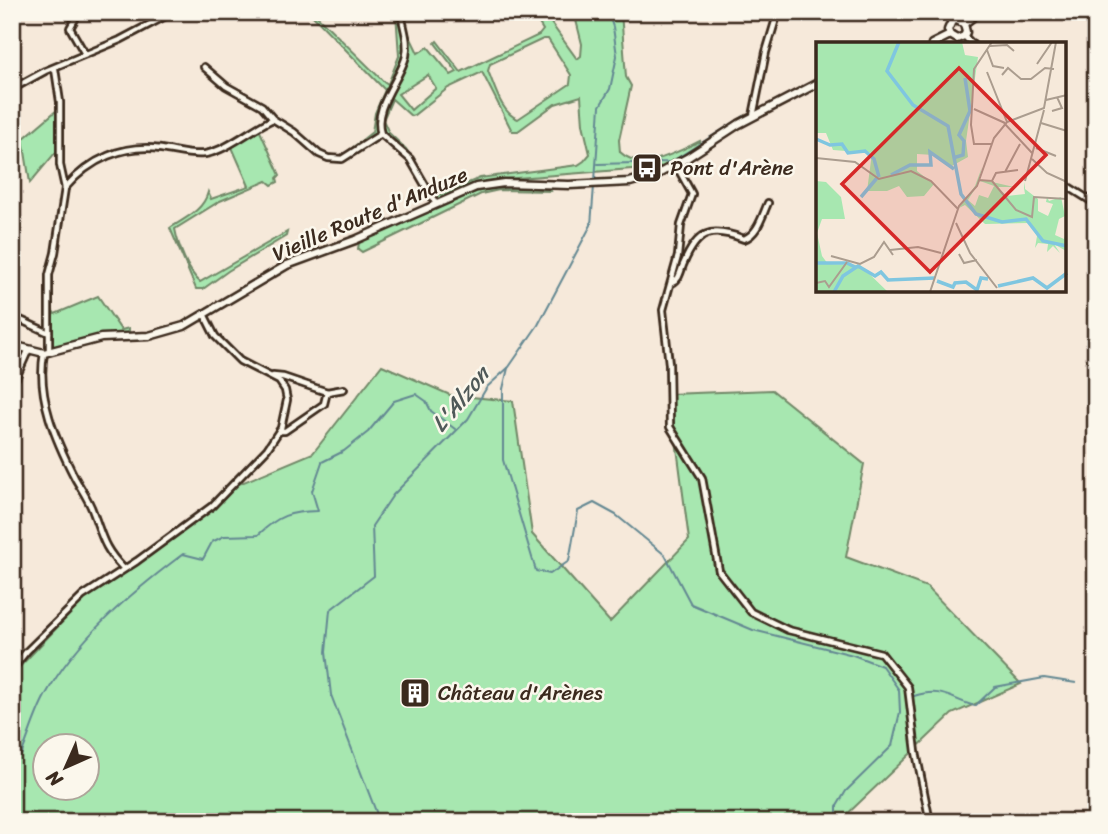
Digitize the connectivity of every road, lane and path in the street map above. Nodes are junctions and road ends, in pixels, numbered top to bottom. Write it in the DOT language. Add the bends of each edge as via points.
graph roads {
  1 [pos="79,12"];
  2 [pos="173,12"];
  3 [pos="401,12"];
  4 [pos="778,12"];
  5 [pos="979,12"];
  6 [pos="964,24"];
  7 [pos="950,35"];
  8 [pos="964,36"];
  9 [pos="936,42"];
  10 [pos="970,42"];
  11 [pos="85,54"];
  12 [pos="204,67"];
  13 [pos="55,69"];
  14 [pos="12,78"];
  15 [pos="816,84"];
  16 [pos="14,88"];
  17 [pos="753,116"];
  18 [pos="273,119"];
  19 [pos="381,134"];
  20 [pos="676,165"];
  21 [pos="1066,185"];
  22 [pos="65,188"];
  23 [pos="768,203"];
  24 [pos="436,204"];
  25 [pos="1096,204"];
  26 [pos="672,283"];
  27 [pos="204,314"];
  28 [pos="12,316"];
  29 [pos="49,333"];
  30 [pos="12,345"];
  31 [pos="28,351"];
  32 [pos="47,353"];
  33 [pos="272,376"];
  34 [pos="12,387"];
  35 [pos="344,389"];
  36 [pos="327,392"];
  37 [pos="280,431"];
  38 [pos="123,568"];
  39 [pos="12,669"];
  40 [pos="930,822"];
  1 -- 11 [label="street" via="70,28"];
  2 -- 11 [label="street"];
  3 -- 19 [label="street" via="406,54 380,115"];
  4 -- 17 [label="street"];
  5 -- 6 [label="street"];
  6 -- 7 [label="street" via="953,22"];
  6 -- 8 [label="street"];
  7 -- 8 [label="street"];
  7 -- 9 [label="street"];
  8 -- 10 [label="street"];
  11 -- 13 [label="street"];
  12 -- 18 [label="street" via="262,106"];
  13 -- 16 [label="street"];
  13 -- 22 [label="street"];
  14 -- 16 [label="street"];
  15 -- 17 [label="street, Vieille Route d'Anduze"];
  17 -- 20 [label="street, Vieille Route d'Anduze"];
  18 -- 19 [label="street" via="323,156 335,159 350,155"];
  18 -- 22 [label="street" via="209,153 149,148 115,152"];
  19 -- 24 [label="street" via="410,159"];
  20 -- 24 [label="street, Vieille Route d'Anduze" via="629,182 476,187"];
  20 -- 26 [label="street" via="691,189 692,200 681,225"];
  21 -- 25 [label="street"];
  22 -- 29 [label="street" via="49,275"];
  23 -- 26 [label="street" via="752,236 744,239 719,232 700,237"];
  24 -- 27 [label="street, Vieille Route d'Anduze" via="288,265"];
  26 -- 40 [label="street" via="663,320 670,427 702,478 719,571 751,612 788,630 881,653 908,687"];
  27 -- 32 [label="street, Vieille Route d'Anduze" via="167,332 101,338"];
  27 -- 33 [label="street" via="215,337 232,354"];
  28 -- 29 [label="street"];
  29 -- 32 [label="street"];
  30 -- 31 [label="street, Vieille Route d'Anduze"];
  31 -- 32 [label="street, Vieille Route d'Anduze"];
  31 -- 34 [label="street"];
  32 -- 38 [label="street" via="42,386 51,423 104,545"];
  33 -- 36 [label="street"];
  33 -- 37 [label="street" via="285,390 287,400"];
  35 -- 36 [label="street"];
  36 -- 37 [label="street" via="324,404"];
  37 -- 38 [label="street" via="212,506"];
  38 -- 39 [label="street" via="74,604"];
}
